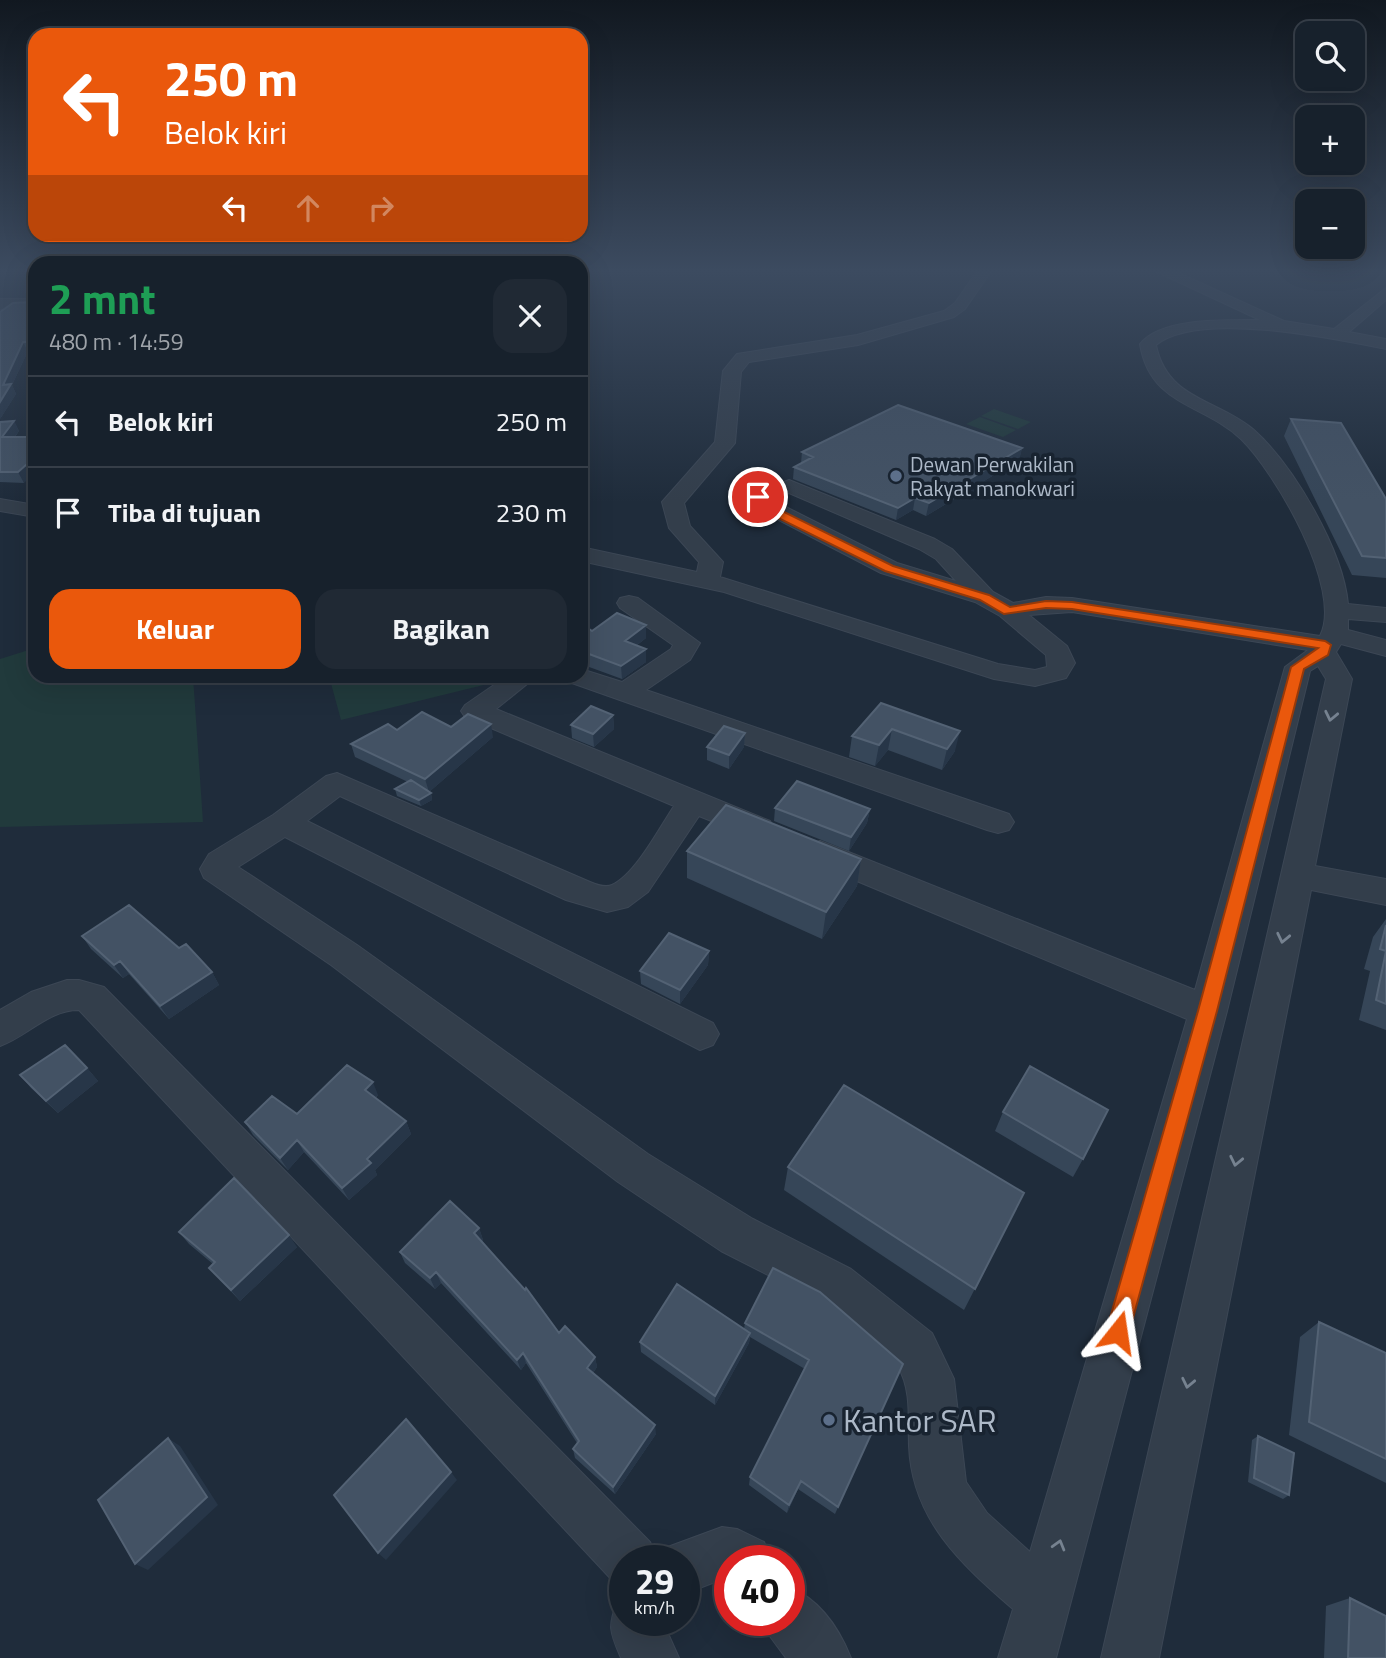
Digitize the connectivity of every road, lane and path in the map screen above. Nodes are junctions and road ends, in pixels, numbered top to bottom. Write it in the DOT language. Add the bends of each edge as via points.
graph roads {
  1 [pos="804,347"];
  2 [pos="1150,347"];
  3 [pos="0,505"];
  4 [pos="28,510"];
  5 [pos="874,522"];
  6 [pos="837,543"];
  7 [pos="943,554"];
  8 [pos="588,555"];
  9 [pos="905,575"];
  10 [pos="707,580"];
  11 [pos="984,597"];
  12 [pos="629,603"];
  13 [pos="1009,611"];
  14 [pos="1386,615"];
  15 [pos="1330,635"];
  16 [pos="1386,648"];
  17 [pos="588,680"];
  18 [pos="514,683"];
  19 [pos="625,693"];
  20 [pos="692,803"];
  21 [pos="998,822"];
  22 [pos="284,823"];
  23 [pos="1297,875"];
  24 [pos="1386,892"];
  25 [pos="1208,1011"];
  26 [pos="0,1030"];
  27 [pos="700,1034"];
  28 [pos="616,1545"];
  29 [pos="1044,1600"];
  30 [pos="641,1636"];
  31 [pos="805,1636"];
  32 [pos="650,1658"];
  33 [pos="822,1658"];
  34 [pos="1027,1658"];
  35 [pos="1130,1658"];
  1 -- 10 [label="street" via="756,354 736,364 725,443 673,502 681,532 711,562"];
  2 -- 15 [label="street" via="1156,369 1181,396 1244,432 1294,493 1334,588"];
  3 -- 4 [label="street"];
  5 -- 6 [label="street"];
  5 -- 6 [label="street" via="789,486 755,500"];
  5 -- 7 [label="street"];
  6 -- 9 [label="street"];
  7 -- 9 [label="street"];
  7 -- 11 [label="street"];
  8 -- 10 [label="street"];
  9 -- 11 [label="street"];
  10 -- 13 [label="street" via="994,671 1035,678 1057,672 1062,663 1058,652"];
  11 -- 13 [label="street"];
  12 -- 19 [label="street" via="687,643 681,654"];
  13 -- 15 [label="street" via="1072,605"];
  14 -- 15 [label="street"];
  15 -- 16 [label="street"];
  15 -- 23 [label="street, one-way" via="1339,679"];
  15 -- 25 [label="street" via="1298,667"];
  17 -- 19 [label="street"];
  18 -- 20 [label="street" via="475,711"];
  19 -- 21 [label="street"];
  20 -- 22 [label="street" via="631,889 616,898 601,899 341,783 329,786"];
  20 -- 25 [label="street"];
  22 -- 27 [label="street"];
  22 -- 29 [label="street" via="221,862 218,872 344,955 633,1168 737,1235 835,1284 915,1350 925,1363 930,1384 938,1477 945,1499 975,1540"];
  23 -- 24 [label="street"];
  23 -- 35 [label="street, one-way"];
  29 -- 25 [label="street, one-way"];
  26 -- 28 [label="street" via="69,992 92,998"];
  29 -- 34 [label="street"];
  30 -- 32 [label="street"];
  31 -- 33 [label="street"];
}
